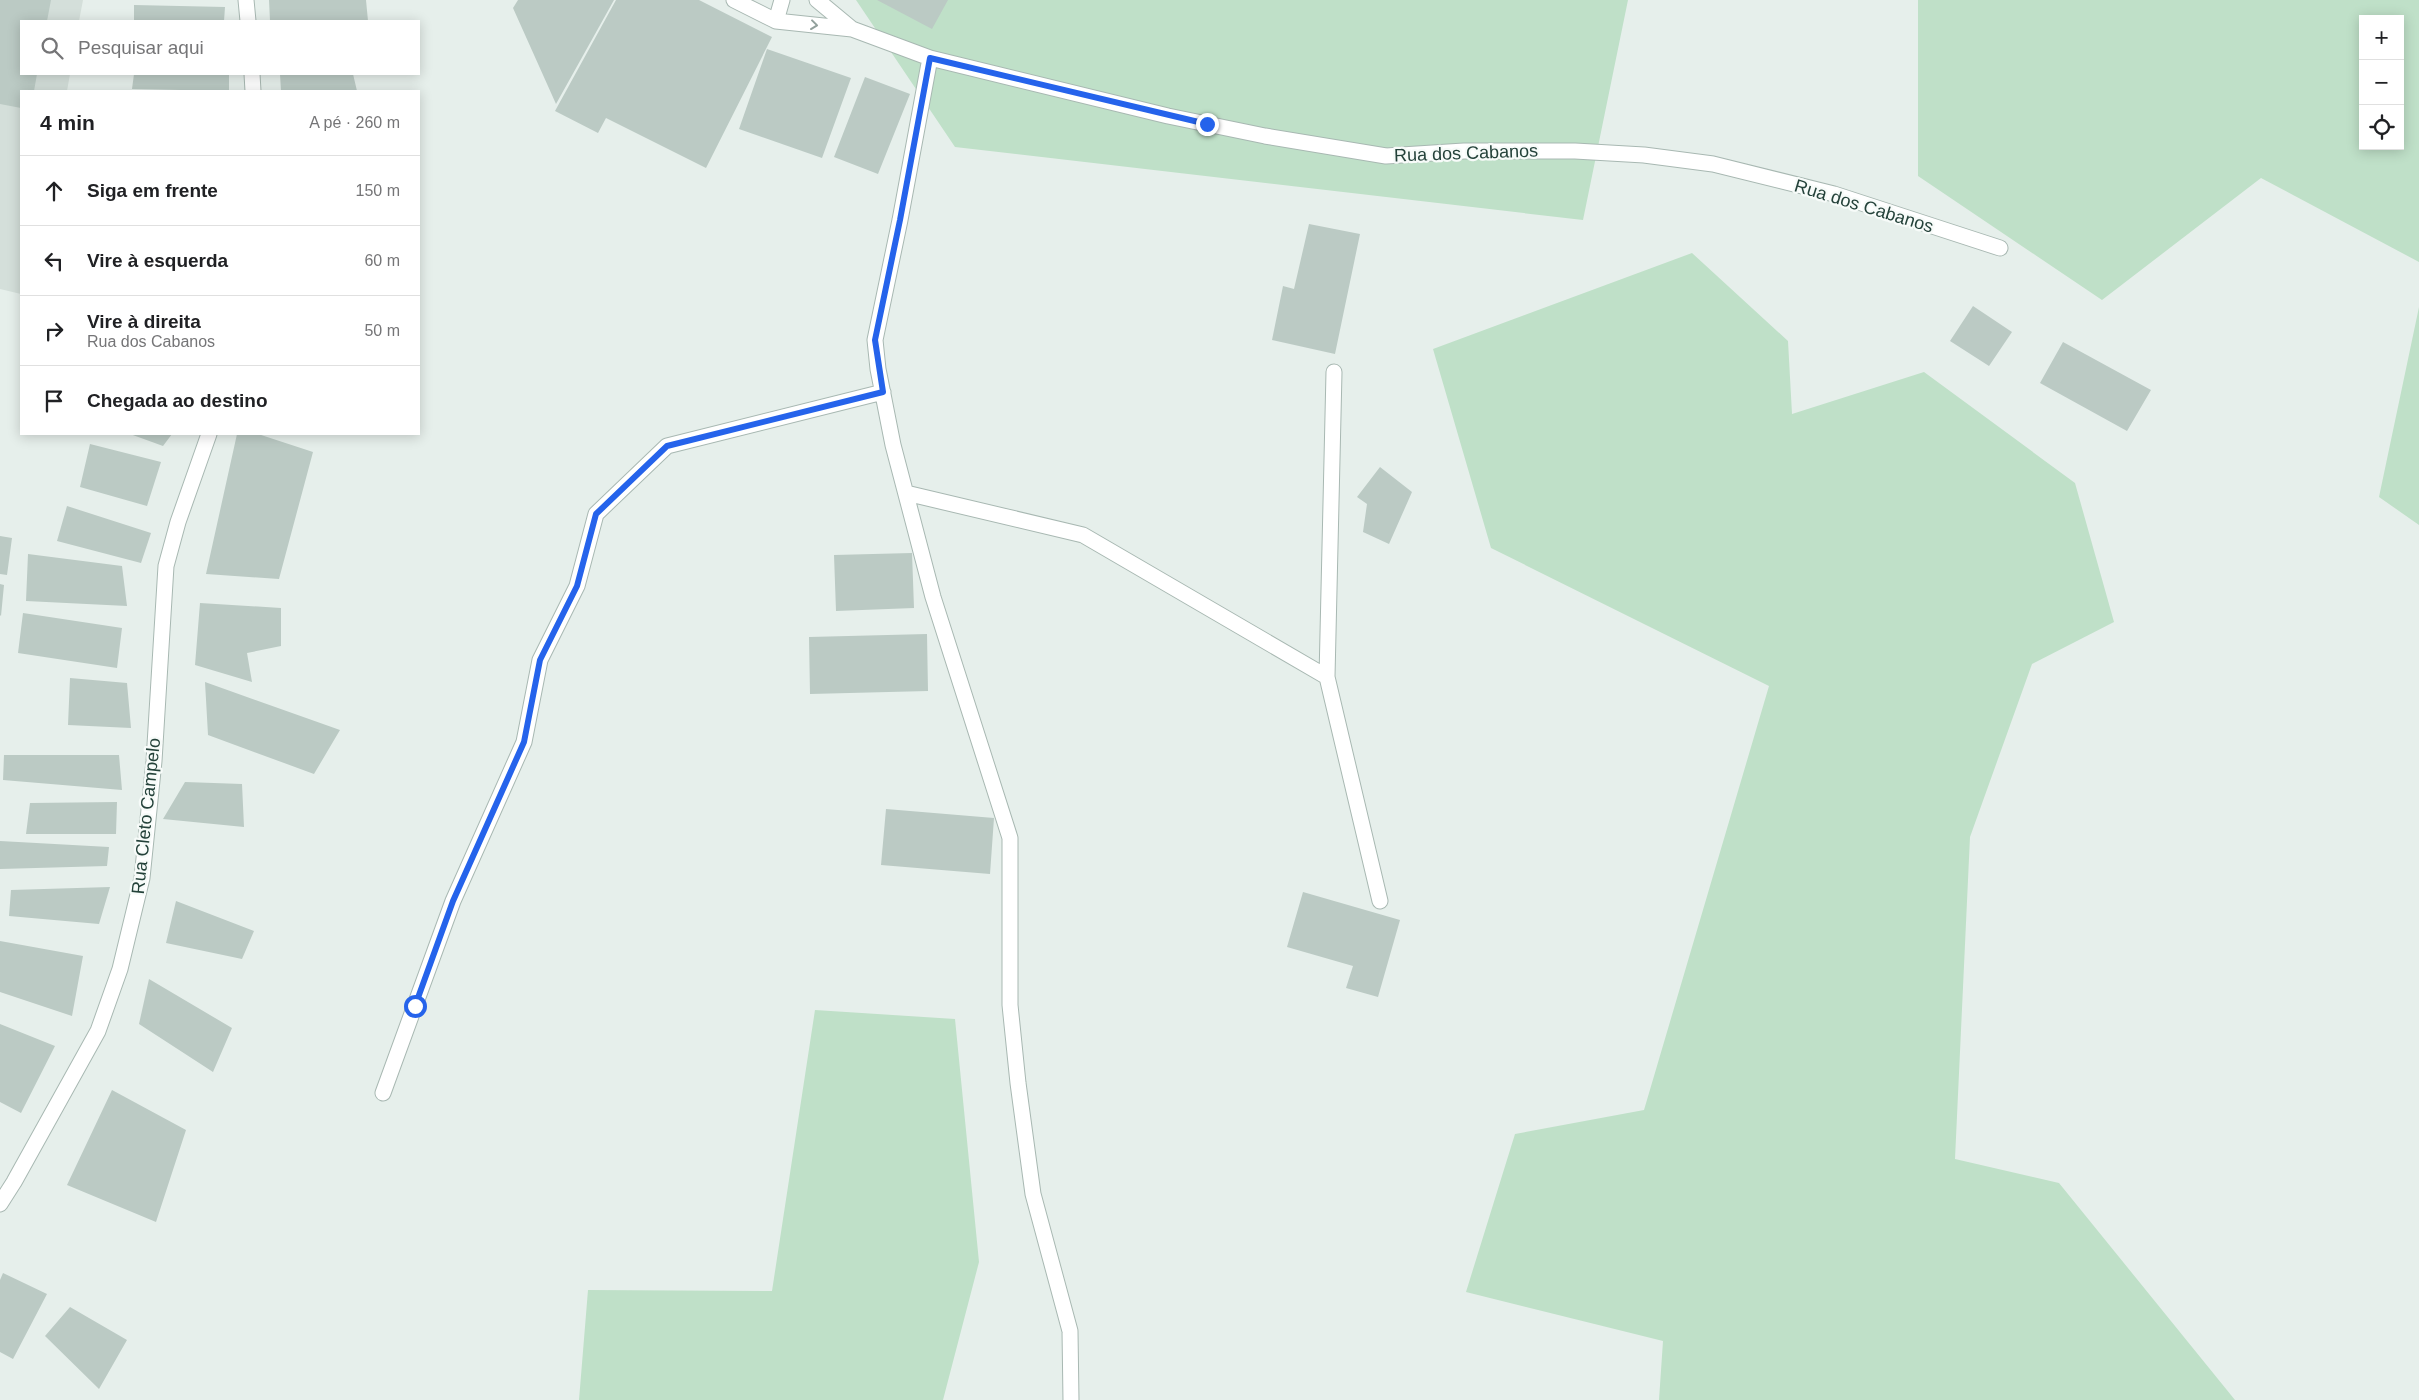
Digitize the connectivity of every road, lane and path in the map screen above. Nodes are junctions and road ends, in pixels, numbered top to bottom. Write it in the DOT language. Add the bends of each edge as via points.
graph roads {
  1 [pos="246,0"];
  2 [pos="734,0"];
  3 [pos="782,0"];
  4 [pos="817,0"];
  5 [pos="248,20"];
  6 [pos="776,20"];
  7 [pos="852,29"];
  8 [pos="930,58"];
  9 [pos="252,75"];
  10 [pos="253,90"];
  11 [pos="2000,248"];
  12 [pos="1334,372"];
  13 [pos="883,392"];
  14 [pos="209,435"];
  15 [pos="906,493"];
  16 [pos="1327,677"];
  17 [pos="1380,901"];
  18 [pos="383,1093"];
  19 [pos="0,1204"];
  20 [pos="1071,1400"];
  1 -- 5 [label="street"];
  2 -- 6 [label="street"];
  3 -- 6 [label="street"];
  4 -- 7 [label="street"];
  6 -- 7 [label="street, one-way"];
  7 -- 8 [label="street, Rua dos Cabanos"];
  8 -- 11 [label="street, Rua dos Cabanos" via="1168,116 1386,156 1464,151 1575,151 1713,164 1834,194"];
  8 -- 13 [label="street" via="875,340"];
  9 -- 10 [label="street"];
  12 -- 16 [label="street"];
  13 -- 15 [label="street"];
  13 -- 18 [label="street" via="667,446 596,514 577,586 540,660 524,742 453,901"];
  14 -- 19 [label="street, Rua Cleto Campelo" via="166,566 154,761 142,878 120,969 98,1031"];
  15 -- 16 [label="street" via="1083,535"];
  15 -- 20 [label="street" via="933,596 1010,838 1010,1005 1018,1083 1033,1194 1070,1331"];
  16 -- 17 [label="street"];
}
